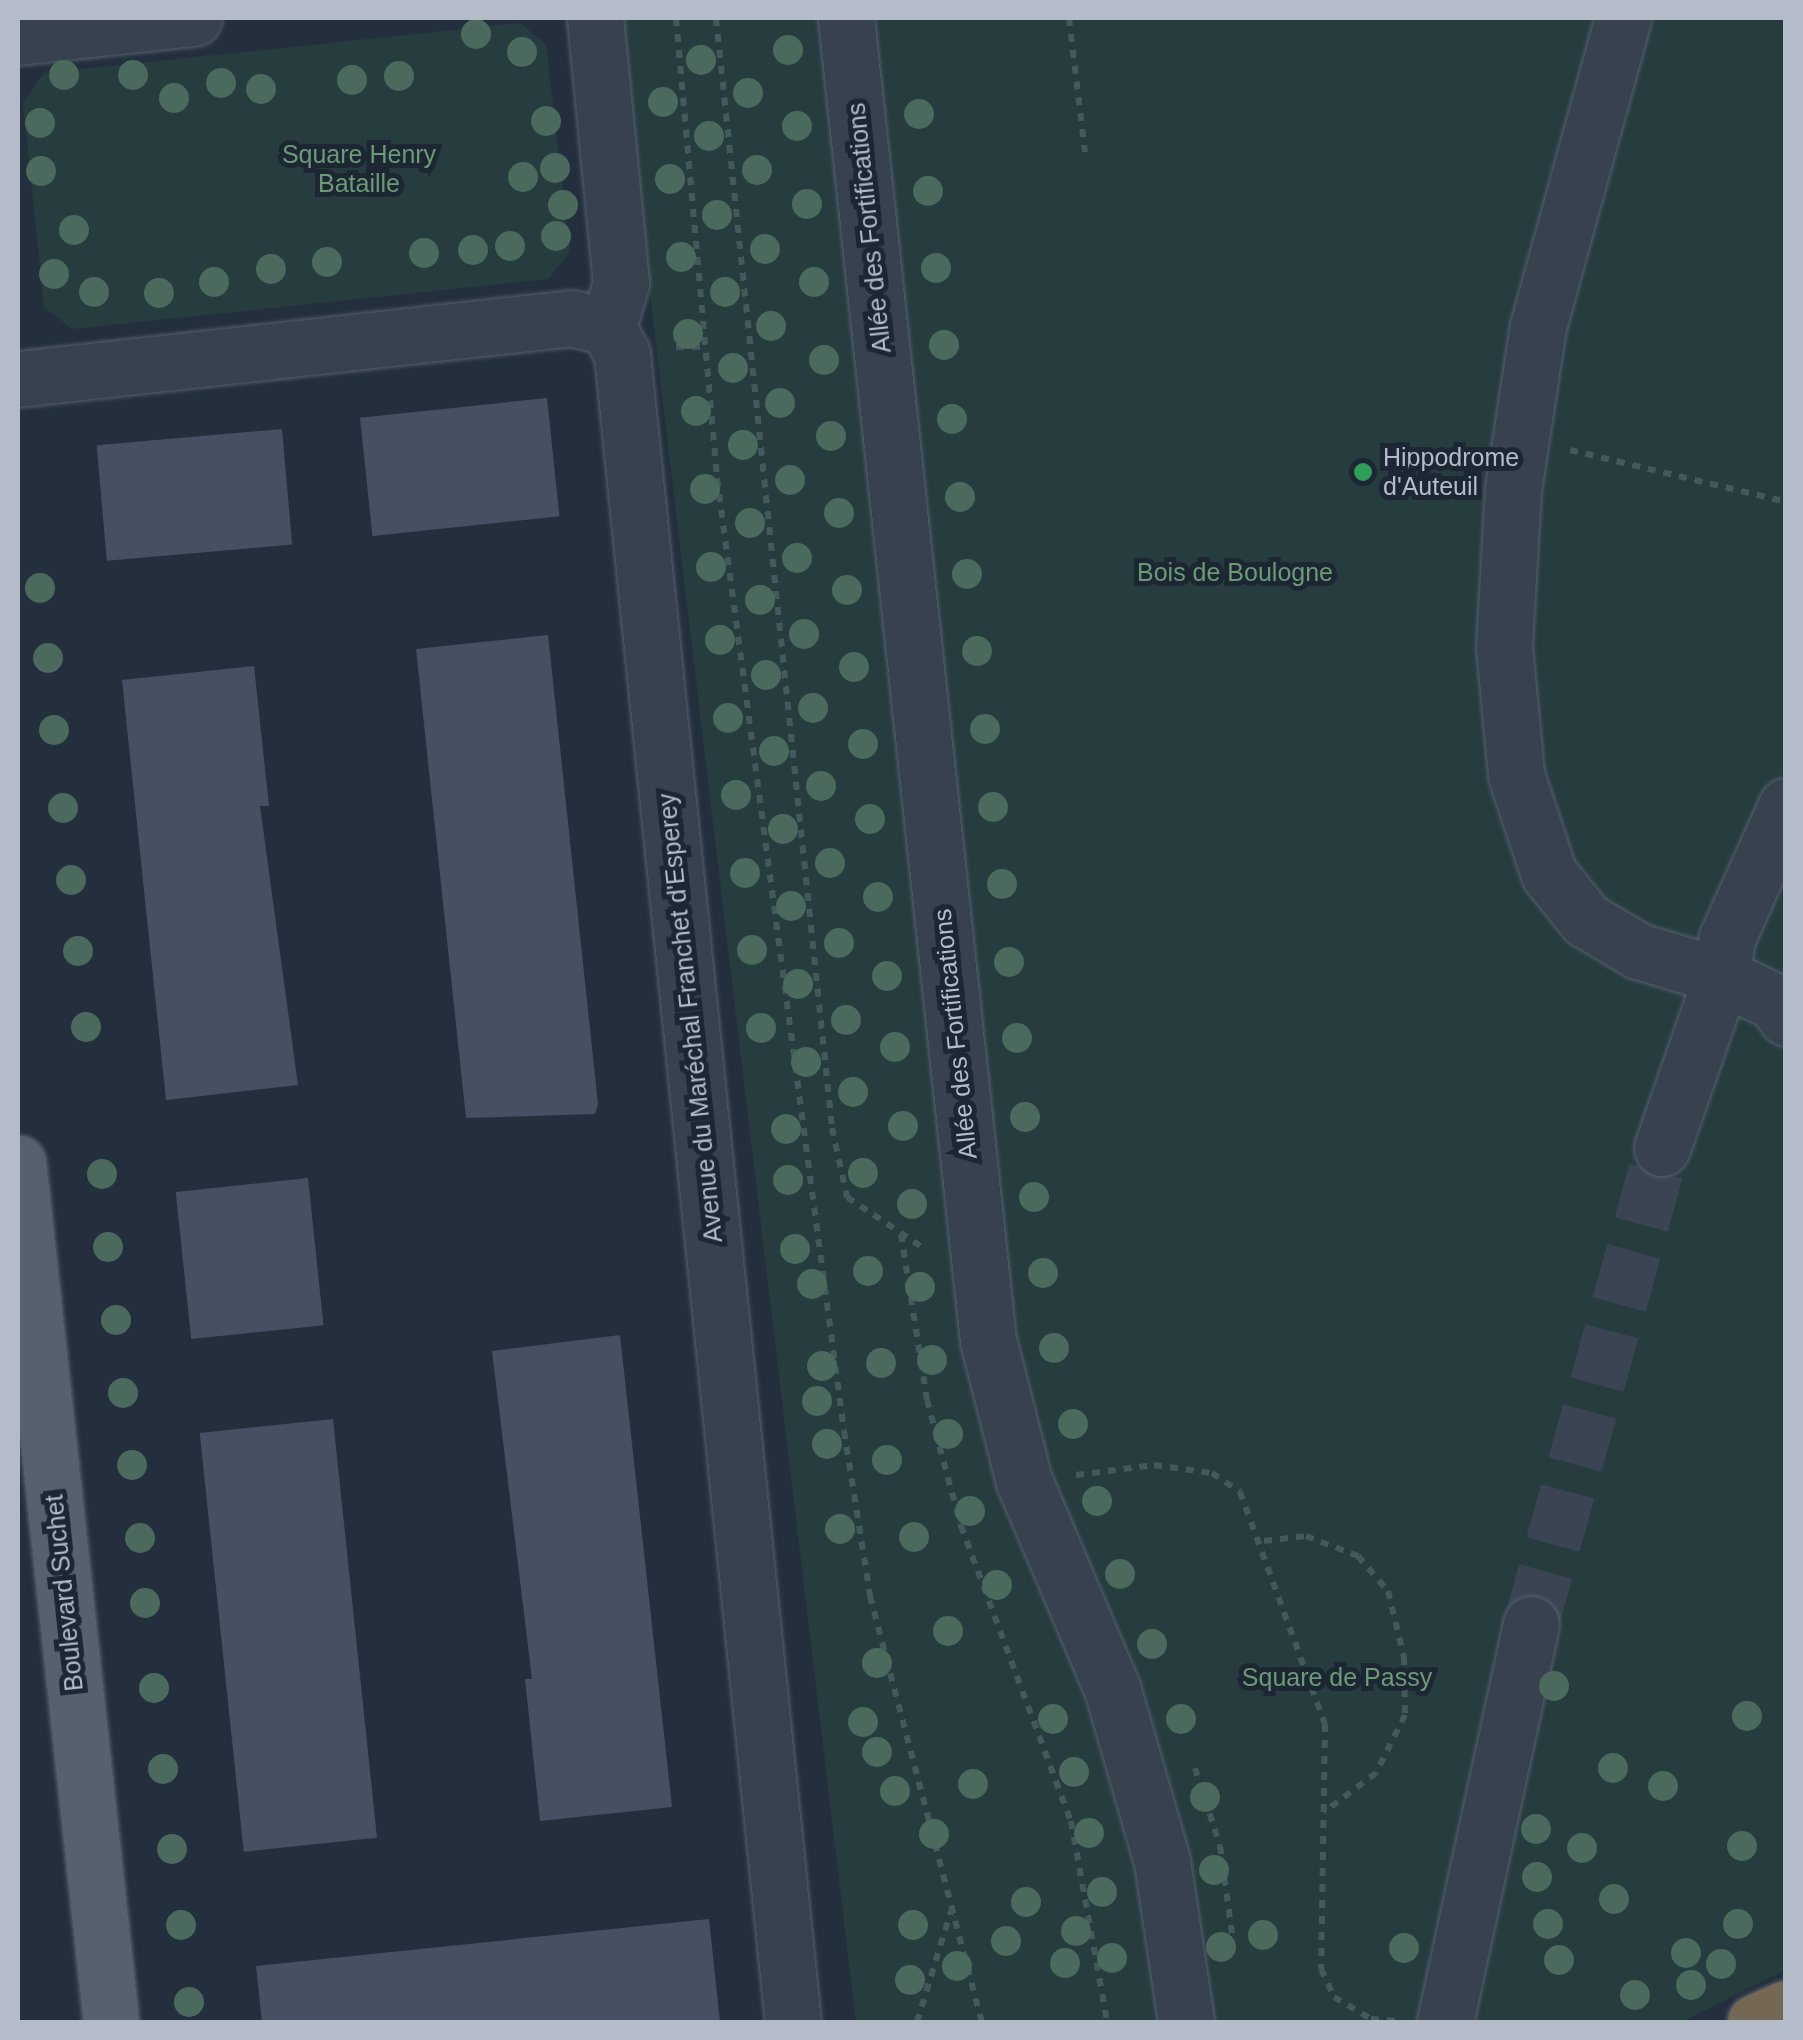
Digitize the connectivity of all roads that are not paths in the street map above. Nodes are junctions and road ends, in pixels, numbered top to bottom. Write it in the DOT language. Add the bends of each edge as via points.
graph roads {
  1 [pos="194,18"];
  2 [pos="595,18"];
  3 [pos="846,18"];
  4 [pos="1623,18"];
  5 [pos="18,37"];
  6 [pos="608,327"];
  7 [pos="18,379"];
  8 [pos="1786,806"];
  9 [pos="1722,976"];
  10 [pos="1786,1018"];
  11 [pos="1662,1148"];
  12 [pos="18,1163"];
  13 [pos="1531,1624"];
  14 [pos="1786,2008"];
  15 [pos="111,2022"];
  16 [pos="793,2022"];
  17 [pos="1186,2022"];
  18 [pos="1445,2022"];
  19 [pos="1755,2022"];
  1 -- 5 [label="street"];
  2 -- 6 [label="street" via="621,283"];
  3 -- 17 [label="street, Allée des Fortifications" via="988,1340 1024,1481 1112,1688 1162,1860"];
  4 -- 9 [label="street" via="1538,326 1520,438 1504,647 1516,775 1549,874 1586,920 1638,951"];
  6 -- 7 [label="street" via="572,318"];
  6 -- 16 [label="street, Avenue du Maréchal Franchet d'Esperey" via="622,354"];
  8 -- 9 [label="street" via="1726,938"];
  9 -- 10 [label="street" via="1775,1002"];
  9 -- 11 [label="street"];
  12 -- 15 [label="main road, Boulevard Suchet"];
  13 -- 18 [label="street"];
  14 -- 19 [label="highway"];
}
